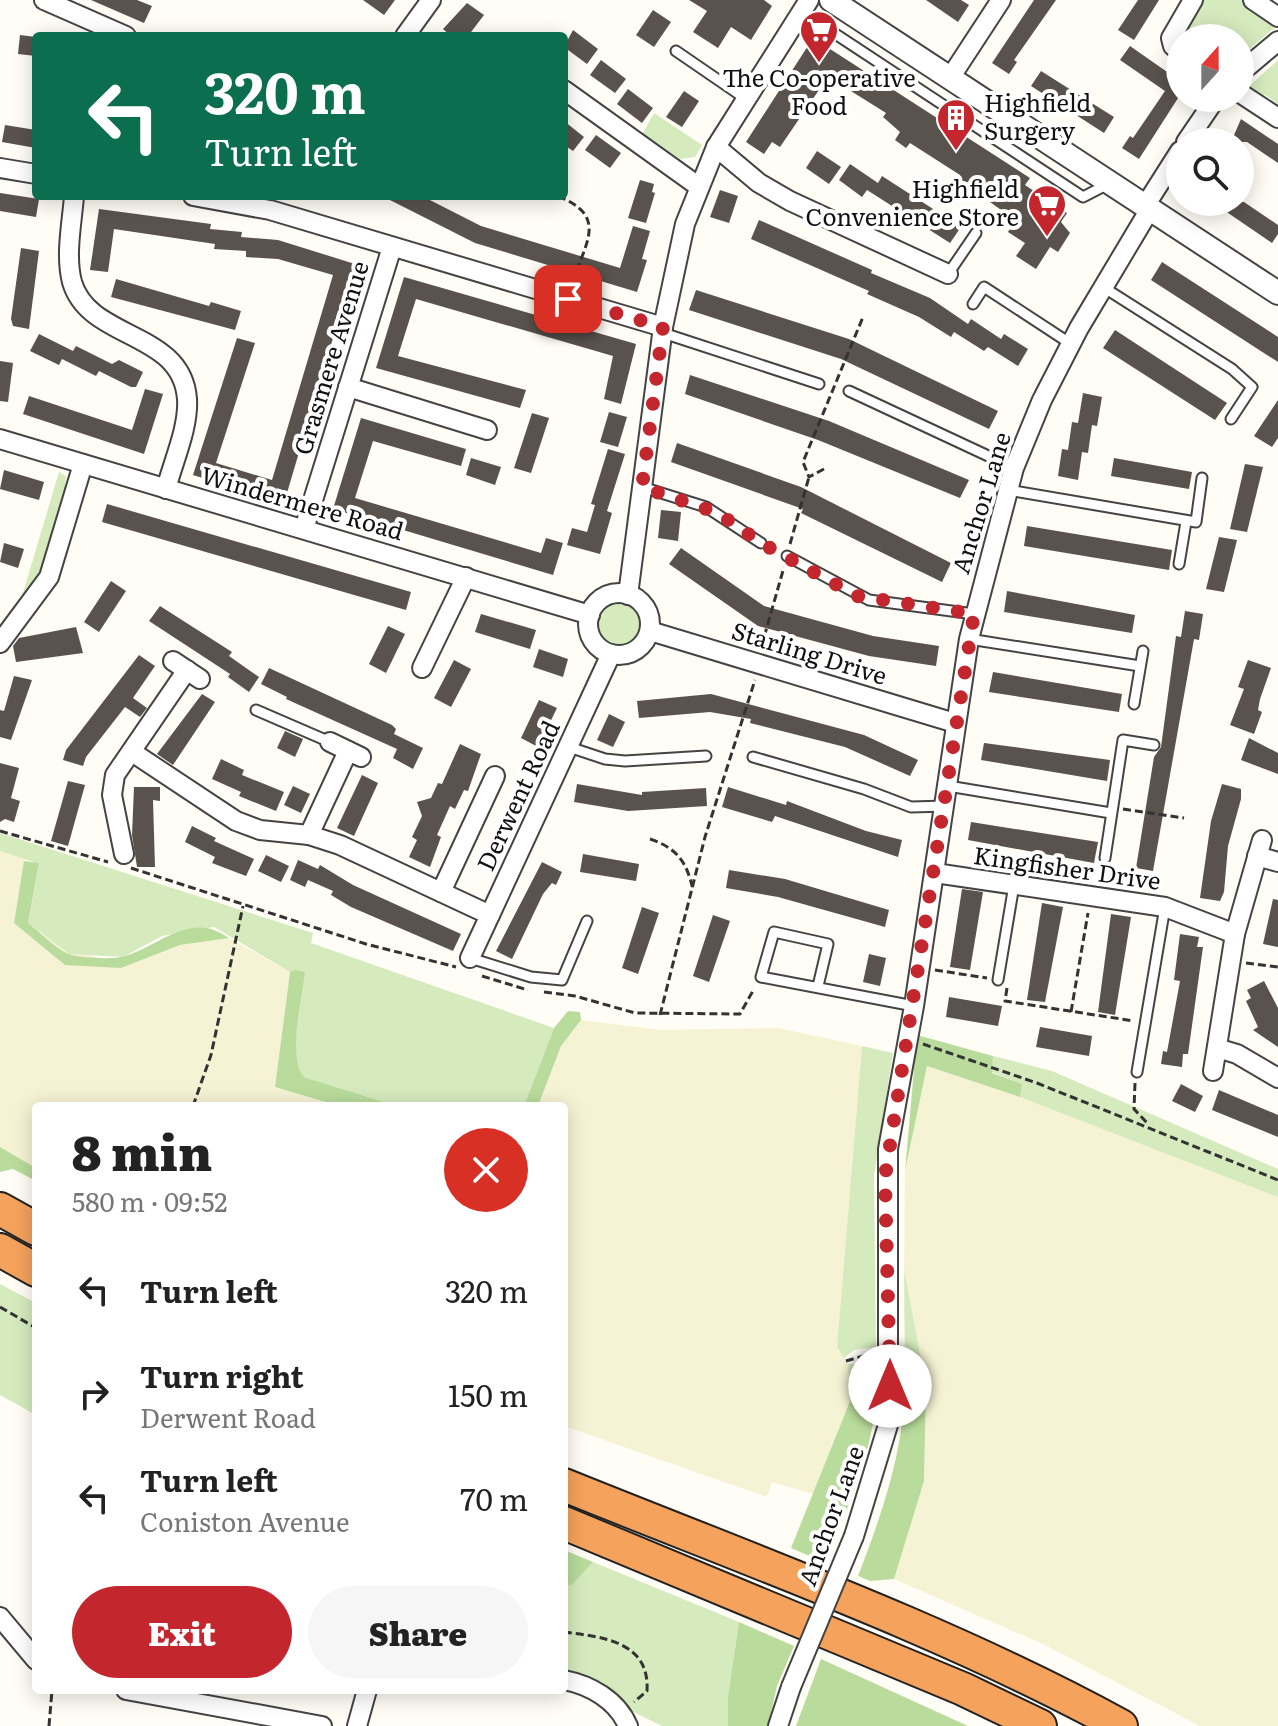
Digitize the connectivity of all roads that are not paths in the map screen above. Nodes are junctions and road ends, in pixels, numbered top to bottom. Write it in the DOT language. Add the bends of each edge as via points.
graph roads {
  1 [pos="44,0"];
  2 [pos="431,0"];
  3 [pos="831,0"];
  4 [pos="1001,0"];
  5 [pos="1193,0"];
  6 [pos="1253,0"];
  7 [pos="805,6"];
  8 [pos="1278,17"];
  9 [pos="1179,24"];
  10 [pos="117,32"];
  11 [pos="408,32"];
  12 [pos="1278,41"];
  13 [pos="676,51"];
  14 [pos="1254,61"];
  15 [pos="950,78"];
  16 [pos="568,93"];
  17 [pos="746,99"];
  18 [pos="1254,102"];
  19 [pos="1278,118"];
  20 [pos="716,147"];
  21 [pos="0,168"];
  22 [pos="32,173"];
  23 [pos="1166,176"];
  24 [pos="1110,183"];
  25 [pos="698,186"];
  26 [pos="74,200"];
  27 [pos="228,200"];
  28 [pos="1148,207"];
  29 [pos="976,233"];
  30 [pos="392,247"];
  31 [pos="948,274"];
  32 [pos="1103,287"];
  33 [pos="1278,293"];
  34 [pos="973,304"];
  35 [pos="663,330"];
  36 [pos="1071,344"];
  37 [pos="819,384"];
  38 [pos="348,387"];
  39 [pos="849,391"];
  40 [pos="1231,419"];
  41 [pos="487,430"];
  42 [pos="0,439"];
  43 [pos="83,464"];
  44 [pos="1014,468"];
  45 [pos="1202,478"];
  46 [pos="642,487"];
  47 [pos="166,489"];
  48 [pos="1008,490"];
  49 [pos="1186,522"];
  50 [pos="304,529"];
  51 [pos="761,543"];
  52 [pos="787,556"];
  53 [pos="1179,564"];
  54 [pos="466,577"];
  55 [pos="628,595"];
  56 [pos="974,614"];
  57 [pos="590,615"];
  58 [pos="5,620"];
  59 [pos="650,631"];
  60 [pos="969,639"];
  61 [pos="0,643"];
  62 [pos="1143,651"];
  63 [pos="611,654"];
  64 [pos="1140,666"];
  65 [pos="421,668"];
  66 [pos="186,670"];
  67 [pos="1134,704"];
  68 [pos="256,710"];
  69 [pos="955,723"];
  70 [pos="330,742"];
  71 [pos="1154,745"];
  72 [pos="569,747"];
  73 [pos="132,752"];
  74 [pos="706,756"];
  75 [pos="753,757"];
  76 [pos="495,776"];
  77 [pos="948,786"];
  78 [pos="946,806"];
  79 [pos="1111,810"];
  80 [pos="309,835"];
  81 [pos="1105,858"];
  82 [pos="120,861"];
  83 [pos="1278,862"];
  84 [pos="935,873"];
  85 [pos="1014,885"];
  86 [pos="441,892"];
  87 [pos="1165,907"];
  88 [pos="490,915"];
  89 [pos="587,921"];
  90 [pos="1235,934"];
  91 [pos="467,964"];
  92 [pos="998,980"];
  93 [pos="818,986"];
  94 [pos="914,1006"];
  95 [pos="1217,1048"];
  96 [pos="1213,1071"];
  97 [pos="1137,1072"];
  98 [pos="1278,1078"];
  99 [pos="0,1209"];
  100 [pos="32,1227"];
  101 [pos="0,1250"];
  102 [pos="32,1268"];
  103 [pos="568,1487"];
  104 [pos="568,1525"];
  105 [pos="0,1617"];
  106 [pos="32,1654"];
  107 [pos="568,1681"];
  108 [pos="175,1694"];
  109 [pos="366,1694"];
  110 [pos="211,1697"];
  111 [pos="625,1719"];
  112 [pos="322,1726"];
  113 [pos="357,1726"];
  114 [pos="778,1726"];
  115 [pos="1040,1726"];
  116 [pos="1121,1726"];
  1 -- 10 [label="street"];
  2 -- 11 [label="street"];
  3 -- 15 [label="street"];
  4 -- 15 [label="street"];
  5 -- 9 [label="street"];
  6 -- 8 [label="street"];
  7 -- 17 [label="street"];
  7 -- 24 [label="lane" via="1083,197"];
  12 -- 14 [label="street"];
  13 -- 17 [label="lane"];
  15 -- 24 [label="street"];
  16 -- 25 [label="street"];
  17 -- 20 [label="street"];
  18 -- 19 [label="street"];
  20 -- 25 [label="street"];
  20 -- 31 [label="street" via="790,201"];
  21 -- 22 [label="street"];
  23 -- 28 [label="street, Anchor Lane"];
  24 -- 28 [label="street"];
  25 -- 35 [label="street"];
  26 -- 47 [label="street" via="69,263 80,298 108,323 165,355 184,384 185,416"];
  27 -- 30 [label="street"];
  28 -- 32 [label="street, Anchor Lane"];
  28 -- 33 [label="street"];
  29 -- 31 [label="lane"];
  30 -- 35 [label="street"];
  30 -- 38 [label="street, Grasmere Avenue"];
  32 -- 36 [label="street, Anchor Lane"];
  32 -- 40 [label="lane" via="1252,387"];
  34 -- 36 [label="lane" via="984,287"];
  35 -- 37 [label="lane"];
  35 -- 46 [label="street"];
  36 -- 44 [label="street, Anchor Lane"];
  38 -- 41 [label="street"];
  38 -- 50 [label="street, Grasmere Avenue"];
  39 -- 44 [label="lane"];
  42 -- 43 [label="street, Windermere Road"];
  43 -- 47 [label="street, Windermere Road"];
  43 -- 58 [label="street" via="49,577"];
  44 -- 48 [label="street, Anchor Lane"];
  45 -- 49 [label="lane" via="1196,522"];
  46 -- 51 [label="lane" via="706,507"];
  46 -- 55 [label="street"];
  47 -- 50 [label="street, Windermere Road"];
  48 -- 49 [label="lane"];
  48 -- 56 [label="street, Anchor Lane"];
  49 -- 53 [label="lane"];
  50 -- 54 [label="street, Windermere Road"];
  52 -- 56 [label="lane" via="869,600"];
  54 -- 57 [label="street, Windermere Road"];
  54 -- 65 [label="street"];
  55 -- 57 [label="street" via="601,599"];
  55 -- 59 [label="street" via="644,605"];
  56 -- 60 [label="street, Anchor Lane"];
  57 -- 63 [label="street" via="590,634"];
  58 -- 61 [label="street"];
  59 -- 63 [label="street" via="640,648"];
  59 -- 69 [label="street, Starling Drive"];
  60 -- 64 [label="lane"];
  60 -- 69 [label="street, Anchor Lane"];
  62 -- 64 [label="lane"];
  63 -- 72 [label="street, Derwent Road"];
  64 -- 67 [label="lane"];
  66 -- 73 [label="street"];
  68 -- 70 [label="lane"];
  69 -- 77 [label="street, Anchor Lane"];
  70 -- 80 [label="street" via="354,754"];
  71 -- 79 [label="lane" via="1123,740"];
  72 -- 74 [label="lane" via="625,761"];
  72 -- 88 [label="street, Derwent Road"];
  73 -- 80 [label="street" via="236,821 260,830"];
  73 -- 82 [label="street" via="112,785"];
  75 -- 78 [label="lane" via="911,807"];
  76 -- 86 [label="street" via="470,845"];
  77 -- 78 [label="street, Anchor Lane"];
  77 -- 79 [label="lane"];
  78 -- 84 [label="street, Anchor Lane"];
  79 -- 81 [label="lane"];
  80 -- 86 [label="street"];
  83 -- 90 [label="street" via="1260,848"];
  84 -- 85 [label="street, Kingfisher Drive"];
  84 -- 94 [label="street, Anchor Lane"];
  85 -- 87 [label="street, Kingfisher Drive"];
  85 -- 92 [label="lane"];
  86 -- 88 [label="street"];
  87 -- 90 [label="street, Kingfisher Drive"];
  87 -- 97 [label="lane"];
  88 -- 91 [label="street, Derwent Road"];
  89 -- 91 [label="lane" via="562,980"];
  90 -- 95 [label="street"];
  93 -- 93 [label="lane" via="761,977 774,932 828,944"];
  93 -- 94 [label="lane"];
  94 -- 114 [label="street, Anchor Lane, bridge" via="885,1177 888,1425 854,1536"];
  95 -- 96 [label="street"];
  95 -- 98 [label="street"];
  99 -- 100 [label="highway"];
  101 -- 102 [label="highway"];
  103 -- 116 [label="highway" via="849,1601"];
  104 -- 115 [label="highway"];
  105 -- 106 [label="street"];
  107 -- 111 [label="street" via="592,1690"];
  108 -- 110 [label="street"];
  109 -- 113 [label="street"];
  110 -- 112 [label="street"];
}
